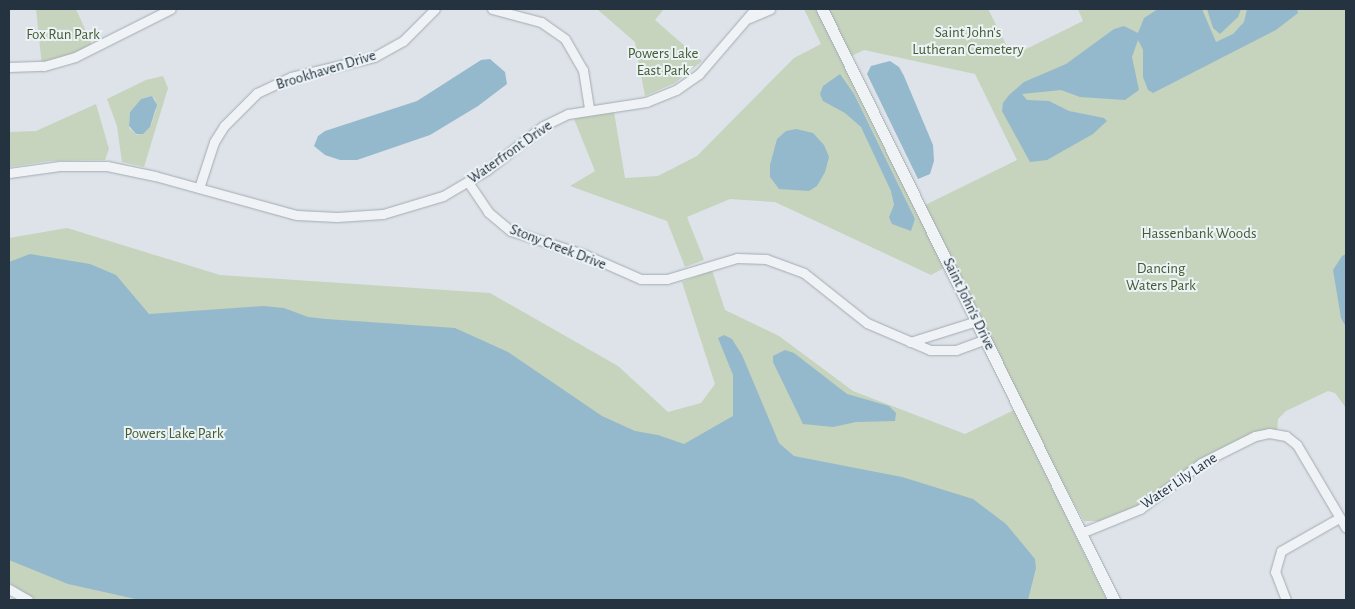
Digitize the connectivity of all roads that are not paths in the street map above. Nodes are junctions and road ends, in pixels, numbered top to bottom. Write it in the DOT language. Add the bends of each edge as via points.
graph roads {
  1 [pos="171,9"];
  2 [pos="435,9"];
  3 [pos="492,9"];
  4 [pos="755,9"];
  5 [pos="770,9"];
  6 [pos="822,9"];
  7 [pos="529,13"];
  8 [pos="749,18"];
  9 [pos="9,67"];
  10 [pos="589,109"];
  11 [pos="9,173"];
  12 [pos="468,182"];
  13 [pos="199,188"];
  14 [pos="977,321"];
  15 [pos="986,339"];
  16 [pos="910,342"];
  17 [pos="1338,518"];
  18 [pos="1346,528"];
  19 [pos="1081,533"];
  20 [pos="9,588"];
  21 [pos="28,600"];
  22 [pos="1114,600"];
  23 [pos="1286,600"];
  1 -- 9 [label="street" via="74,57 44,66"];
  2 -- 13 [label="street, Brookhaven Drive" via="403,41 374,57 291,78 258,93 224,126 214,142"];
  3 -- 7 [label="street"];
  4 -- 8 [label="street, Waterfront Drive"];
  5 -- 8 [label="street, Waterfront Drive"];
  6 -- 14 [label="street, Saint John's Drive"];
  7 -- 10 [label="street" via="552,29 576,53 583,70"];
  8 -- 10 [label="street, Waterfront Drive" via="699,74 676,90 646,102"];
  10 -- 12 [label="street, Waterfront Drive" via="568,114 543,126"];
  11 -- 13 [label="street, Waterfront Drive" via="60,166 107,166"];
  12 -- 13 [label="street, Waterfront Drive" via="443,196 405,208 337,218 272,210"];
  12 -- 16 [label="street, Stony Creek Drive" via="488,212 511,231 586,255 629,276 654,281 668,279 737,258 779,262 816,280 868,323"];
  14 -- 15 [label="street, Saint John's Drive"];
  14 -- 16 [label="street"];
  15 -- 16 [label="street, Stony Creek Drive" via="956,350 942,351"];
  15 -- 19 [label="street, Saint John's Drive"];
  17 -- 18 [label="street, Water Lily Lane"];
  17 -- 19 [label="street, Water Lily Lane" via="1297,445 1286,436 1269,433 1254,436 1202,463 1140,509"];
  17 -- 23 [label="street" via="1281,551 1275,572"];
  19 -- 22 [label="street, Saint John's Drive"];
  20 -- 21 [label="street"];
}
